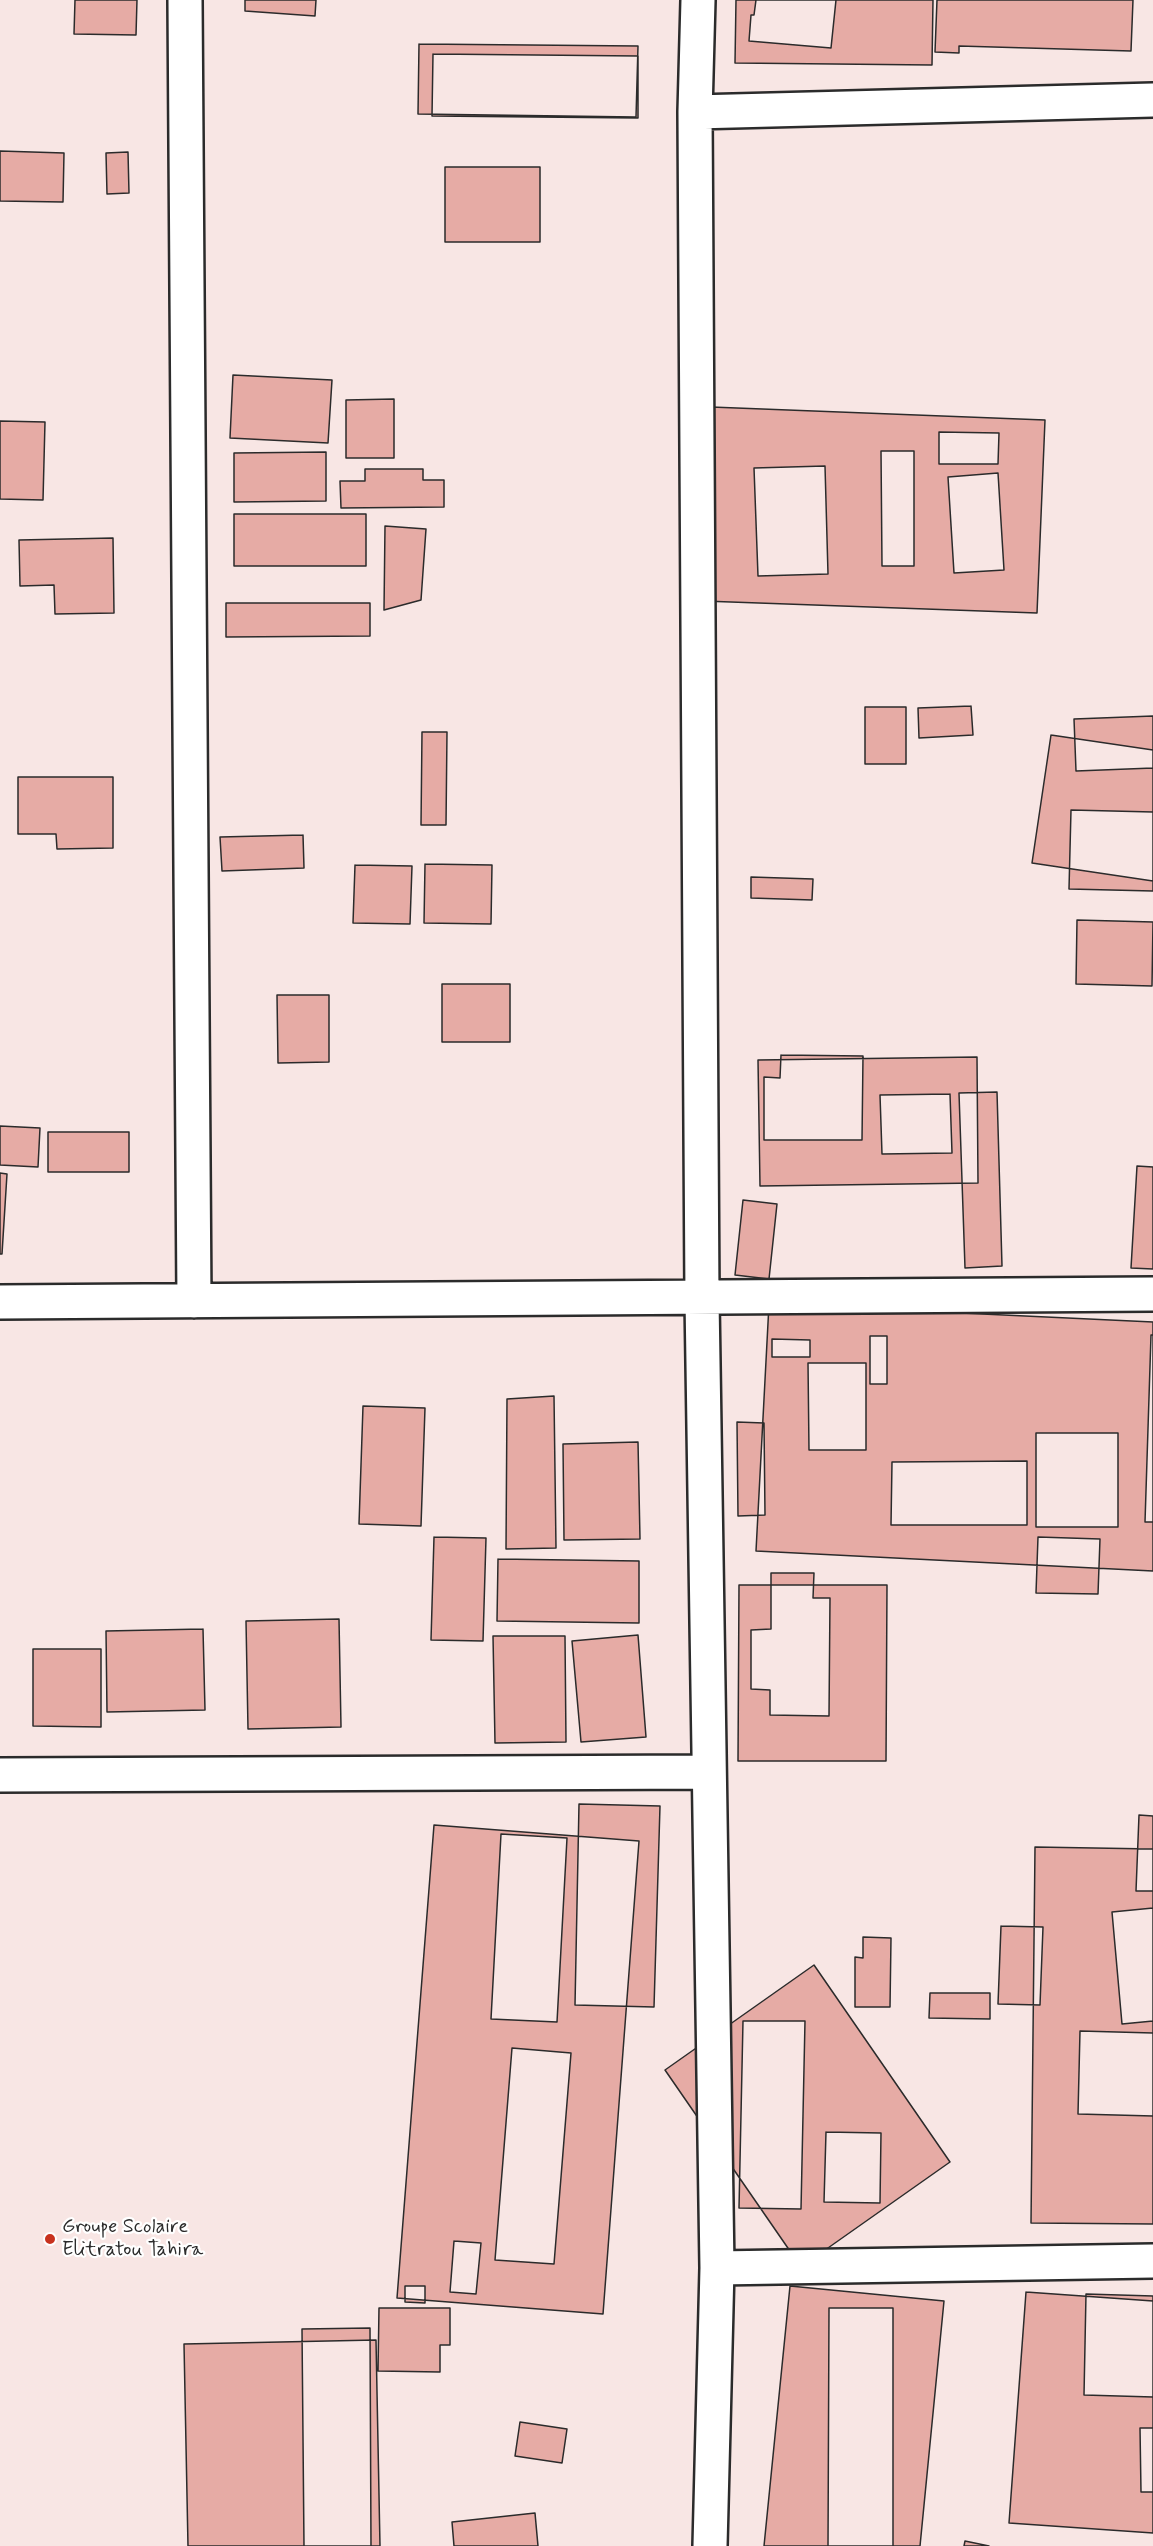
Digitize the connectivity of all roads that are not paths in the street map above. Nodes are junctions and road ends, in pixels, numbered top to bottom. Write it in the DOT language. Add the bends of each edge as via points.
graph roads {
  1 [pos="185,0"];
  2 [pos="698,0"];
  3 [pos="1153,100"];
  4 [pos="695,112"];
  5 [pos="1153,1294"];
  6 [pos="702,1299"];
  7 [pos="195,1301"];
  8 [pos="0,1302"];
  9 [pos="709,1772"];
  10 [pos="0,1775"];
  11 [pos="1153,2261"];
  12 [pos="717,2268"];
  13 [pos="710,2546"];
  1 -- 7 [label="street"];
  2 -- 4 [label="street"];
  3 -- 4 [label="street"];
  4 -- 6 [label="street"];
  5 -- 6 [label="street"];
  6 -- 7 [label="street"];
  6 -- 9 [label="street"];
  7 -- 8 [label="street"];
  9 -- 10 [label="street"];
  9 -- 12 [label="street"];
  11 -- 12 [label="street"];
  12 -- 13 [label="street"];
}
